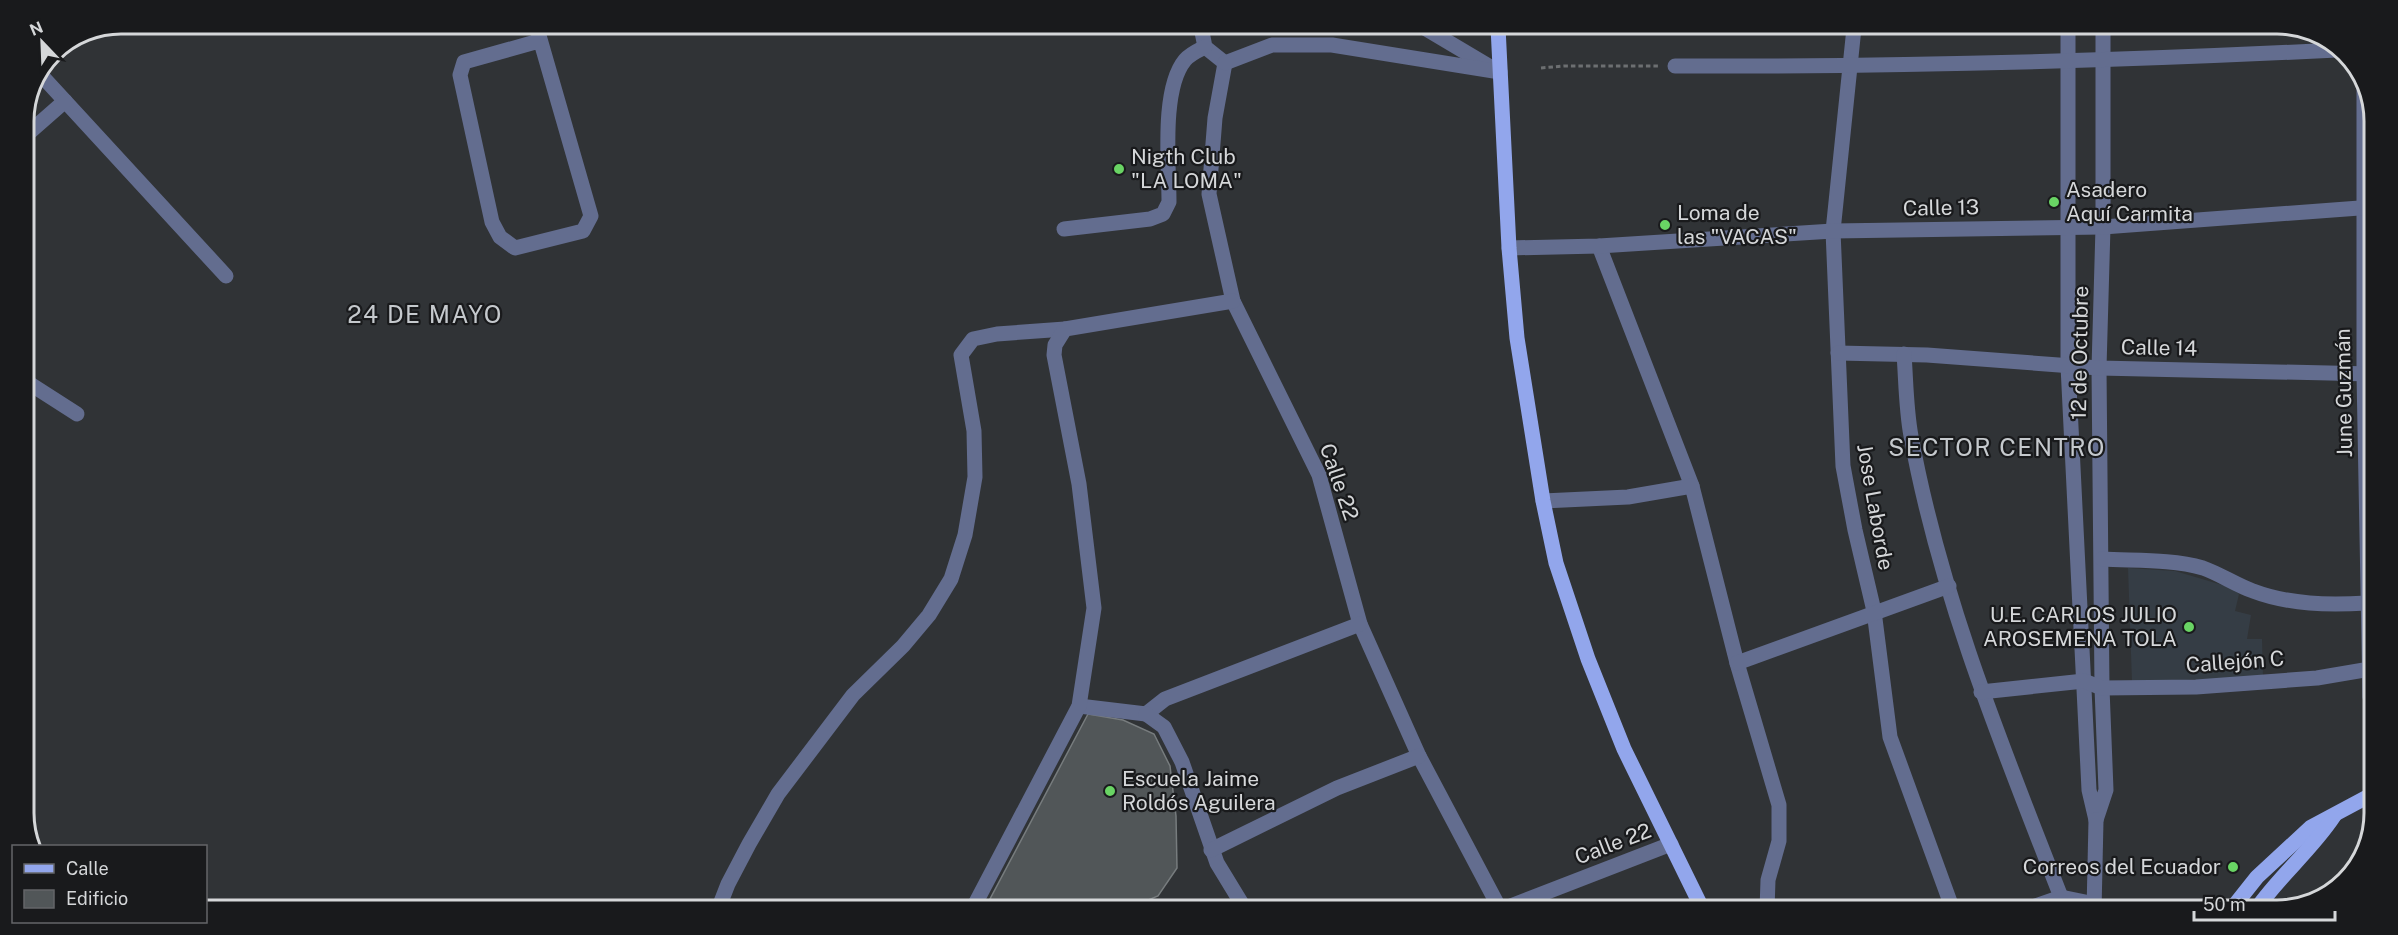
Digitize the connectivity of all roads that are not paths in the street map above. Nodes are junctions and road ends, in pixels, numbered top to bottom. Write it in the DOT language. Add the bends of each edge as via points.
graph roads {
  1 [pos="538,35"];
  2 [pos="1203,35"];
  3 [pos="1437,35"];
  4 [pos="1498,35"];
  5 [pos="1853,35"];
  6 [pos="2068,35"];
  7 [pos="2103,35"];
  8 [pos="539,41"];
  9 [pos="1205,47"];
  10 [pos="2327,50"];
  11 [pos="2068,62"];
  12 [pos="2103,62"];
  13 [pos="1225,63"];
  14 [pos="1676,66"];
  15 [pos="1850,67"];
  16 [pos="1500,72"];
  17 [pos="45,80"];
  18 [pos="65,101"];
  19 [pos="35,127"];
  20 [pos="2363,207"];
  21 [pos="2103,227"];
  22 [pos="2068,228"];
  23 [pos="1064,229"];
  24 [pos="1833,231"];
  25 [pos="1599,246"];
  26 [pos="1509,248"];
  27 [pos="226,276"];
  28 [pos="1233,302"];
  29 [pos="1065,329"];
  30 [pos="1838,353"];
  31 [pos="1904,354"];
  32 [pos="2067,366"];
  33 [pos="2099,368"];
  34 [pos="2363,374"];
  35 [pos="35,387"];
  36 [pos="77,414"];
  37 [pos="1692,486"];
  38 [pos="1543,501"];
  39 [pos="2102,559"];
  40 [pos="1949,586"];
  41 [pos="2364,603"];
  42 [pos="1874,611"];
  43 [pos="1360,624"];
  44 [pos="1737,663"];
  45 [pos="2364,670"];
  46 [pos="2084,681"];
  47 [pos="2102,688"];
  48 [pos="1981,692"];
  49 [pos="1079,706"];
  50 [pos="1146,714"];
  51 [pos="1419,756"];
  52 [pos="2364,799"];
  53 [pos="2334,816"];
  54 [pos="2096,820"];
  55 [pos="1671,844"];
  56 [pos="1211,850"];
  57 [pos="2061,897"];
  58 [pos="722,900"];
  59 [pos="977,900"];
  60 [pos="1239,900"];
  61 [pos="1497,900"];
  62 [pos="1525,900"];
  63 [pos="1698,900"];
  64 [pos="1767,900"];
  65 [pos="1949,900"];
  66 [pos="2052,900"];
  67 [pos="2071,900"];
  68 [pos="2095,900"];
  69 [pos="2239,900"];
  70 [pos="2262,900"];
  1 -- 8 [label="street"];
  2 -- 9 [label="street"];
  3 -- 16 [label="street"];
  4 -- 16 [label="main road"];
  5 -- 15 [label="street, Jose Laborde"];
  6 -- 11 [label="street, 12 de Octubre"];
  7 -- 12 [label="street, 12 de Octubre"];
  8 -- 8 [label="street" via="591,216 583,231 515,249 500,237 492,222 460,75 464,62"];
  9 -- 13 [label="street"];
  9 -- 23 [label="street" via="1186,58 1176,76 1169,112 1169,202 1163,214"];
  10 -- 12 [label="street"];
  11 -- 12 [label="street"];
  11 -- 15 [label="street"];
  11 -- 22 [label="street, 12 de Octubre"];
  12 -- 21 [label="street, 12 de Octubre"];
  13 -- 16 [label="street" via="1272,45 1332,45"];
  13 -- 28 [label="street, Calle 22" via="1215,118 1209,194"];
  14 -- 15 [label="street"];
  15 -- 24 [label="street, Jose Laborde"];
  16 -- 26 [label="main road"];
  17 -- 18 [label="street"];
  18 -- 19 [label="street"];
  18 -- 27 [label="street"];
  20 -- 21 [label="street, Calle 13"];
  21 -- 22 [label="street, Calle 13"];
  21 -- 33 [label="street, 12 de Octubre"];
  22 -- 24 [label="street, Calle 13"];
  22 -- 32 [label="street, 12 de Octubre"];
  24 -- 25 [label="street, Calle 13"];
  24 -- 30 [label="street, Jose Laborde"];
  25 -- 26 [label="street, Calle 13"];
  25 -- 37 [label="street"];
  26 -- 38 [label="main road" via="1517,338"];
  28 -- 29 [label="street"];
  28 -- 43 [label="street, Calle 22" via="1318,475"];
  29 -- 49 [label="street" via="1054,355 1078,484 1094,608"];
  29 -- 58 [label="street" via="973,339 961,355 974,431 975,477 965,535 951,579 929,615 854,695 778,794 748,844"];
  30 -- 31 [label="street, Calle 14"];
  30 -- 42 [label="street, Jose Laborde" via="1843,466"];
  31 -- 32 [label="street, Calle 14"];
  31 -- 40 [label="street" via="1911,434 1931,528"];
  32 -- 33 [label="street, Calle 14"];
  32 -- 46 [label="street, 12 de Octubre"];
  33 -- 34 [label="street, Calle 14"];
  33 -- 39 [label="street, 12 de Octubre"];
  35 -- 36 [label="street"];
  37 -- 38 [label="street" via="1628,497"];
  37 -- 44 [label="street"];
  38 -- 55 [label="main road" via="1556,563 1588,659 1624,748"];
  39 -- 41 [label="street" via="2203,568 2260,594 2298,603"];
  39 -- 47 [label="street, 12 de Octubre"];
  40 -- 42 [label="street"];
  40 -- 48 [label="street"];
  42 -- 44 [label="street"];
  42 -- 65 [label="street, Jose Laborde" via="1890,737"];
  43 -- 50 [label="street" via="1165,699"];
  43 -- 51 [label="street, Calle 22"];
  44 -- 64 [label="street" via="1779,805 1779,841 1768,880"];
  45 -- 47 [label="street, Callejón C" via="2317,678 2196,687"];
  46 -- 47 [label="street"];
  46 -- 48 [label="street"];
  46 -- 54 [label="street, 12 de Octubre" via="2089,790"];
  47 -- 54 [label="street, 12 de Octubre" via="2106,790"];
  48 -- 57 [label="street"];
  49 -- 50 [label="street"];
  49 -- 59 [label="street"];
  50 -- 56 [label="street" via="1164,727 1182,762"];
  51 -- 56 [label="street" via="1337,788"];
  51 -- 61 [label="street, Calle 22"];
  52 -- 53 [label="main road"];
  53 -- 69 [label="main road" via="2311,827 2257,877"];
  53 -- 70 [label="main road" via="2320,838"];
  54 -- 68 [label="street, 12 de Octubre"];
  55 -- 62 [label="street, Calle 22"];
  55 -- 63 [label="main road"];
  56 -- 60 [label="street"];
  57 -- 66 [label="street"];
  57 -- 67 [label="street"];
}
